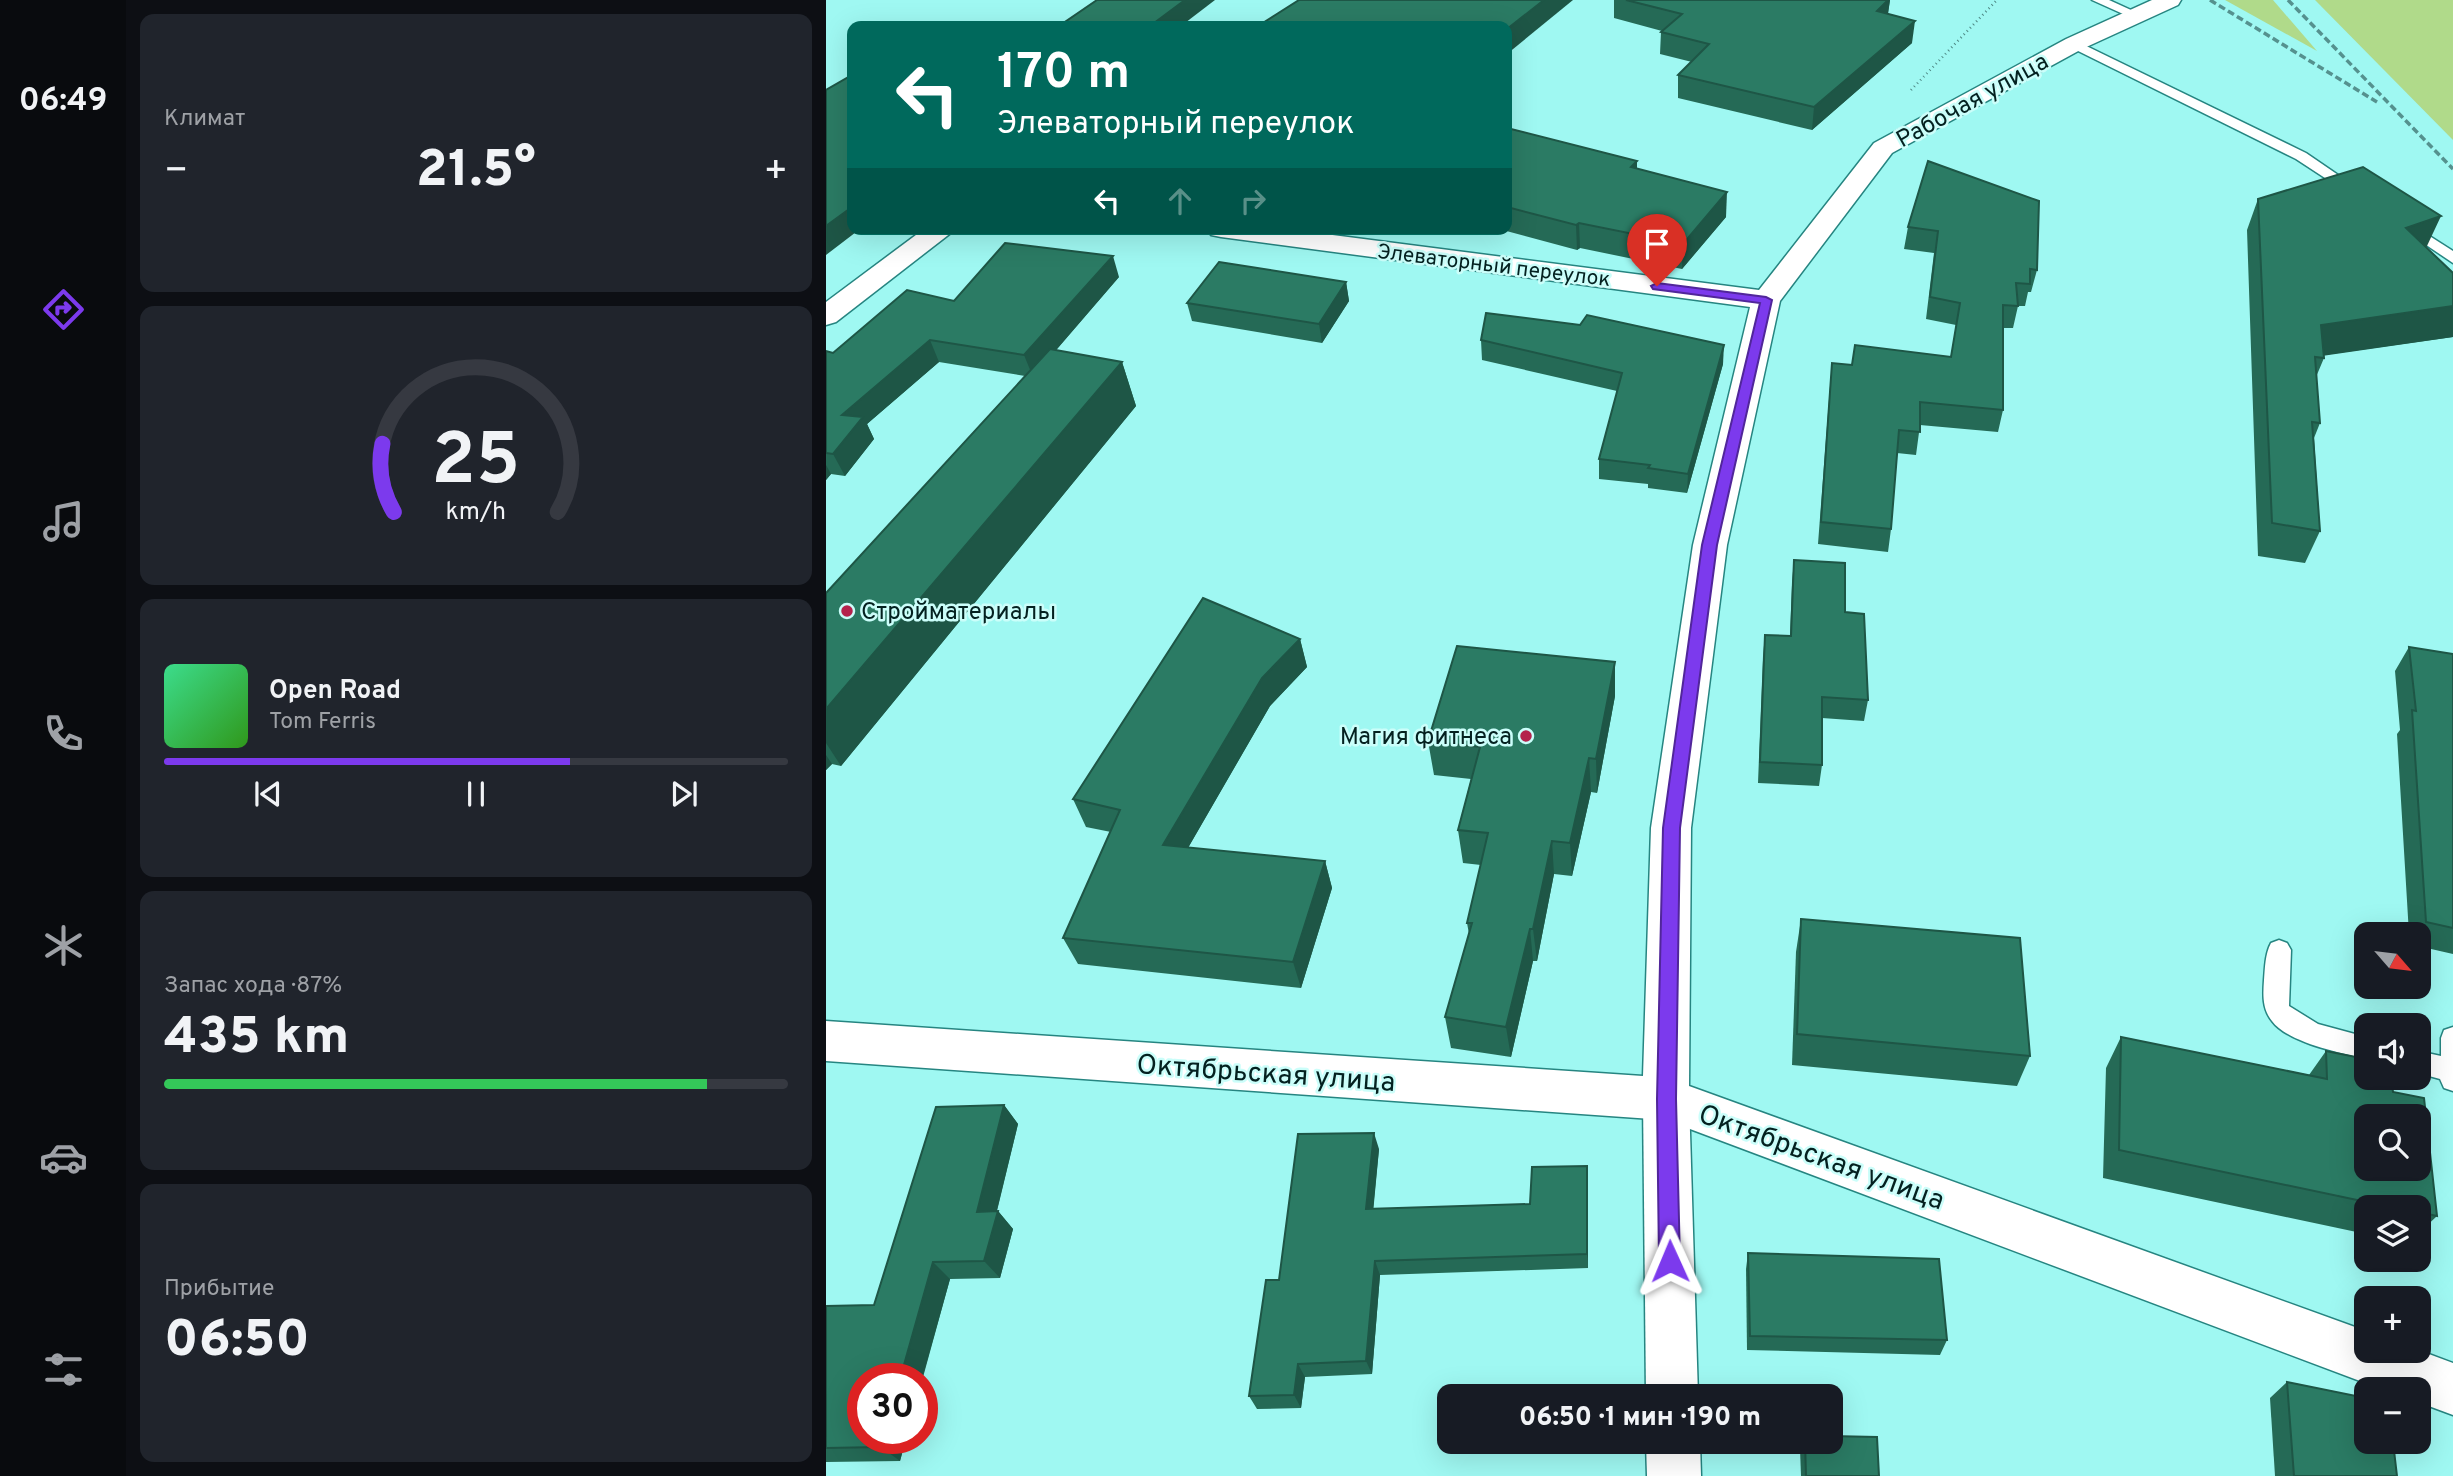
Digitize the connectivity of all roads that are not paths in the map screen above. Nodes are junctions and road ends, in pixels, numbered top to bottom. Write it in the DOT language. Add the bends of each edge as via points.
graph roads {
  1 [pos="2098,0"];
  2 [pos="2170,0"];
  3 [pos="2136,15"];
  4 [pos="2074,44"];
  5 [pos="2368,200"];
  6 [pos="2390,215"];
  7 [pos="934,235"];
  8 [pos="1267,235"];
  9 [pos="2453,258"];
  10 [pos="1766,300"];
  11 [pos="826,316"];
  12 [pos="2279,950"];
  13 [pos="2453,1038"];
  14 [pos="2354,1045"];
  15 [pos="829,1048"];
  16 [pos="2431,1065"];
  17 [pos="2452,1070"];
  18 [pos="2453,1080"];
  19 [pos="1666,1099"];
  20 [pos="1672,1384"];
  21 [pos="2453,1388"];
  22 [pos="1673,1454"];
  23 [pos="1674,1476"];
  1 -- 3 [label="lane"];
  2 -- 3 [label="street, Рабочая улица"];
  3 -- 4 [label="street, Рабочая улица"];
  4 -- 5 [label="lane" via="2301,156"];
  4 -- 10 [label="street, Рабочая улица" via="1883,148"];
  6 -- 9 [label="lane"];
  7 -- 11 [label="street"];
  8 -- 10 [label="street, Элеваторный переулок"];
  10 -- 19 [label="street, Рабочая улица" via="1710,545 1671,828"];
  12 -- 14 [label="lane" via="2276,1004 2285,1020"];
  13 -- 17 [label="lane"];
  15 -- 19 [label="street, Октябрьская улица"];
  16 -- 17 [label="lane"];
  17 -- 18 [label="lane"];
  19 -- 20 [label="street, Рабочая улица"];
  19 -- 21 [label="street, Октябрьская улица"];
  22 -- 23 [label="street"];
}
